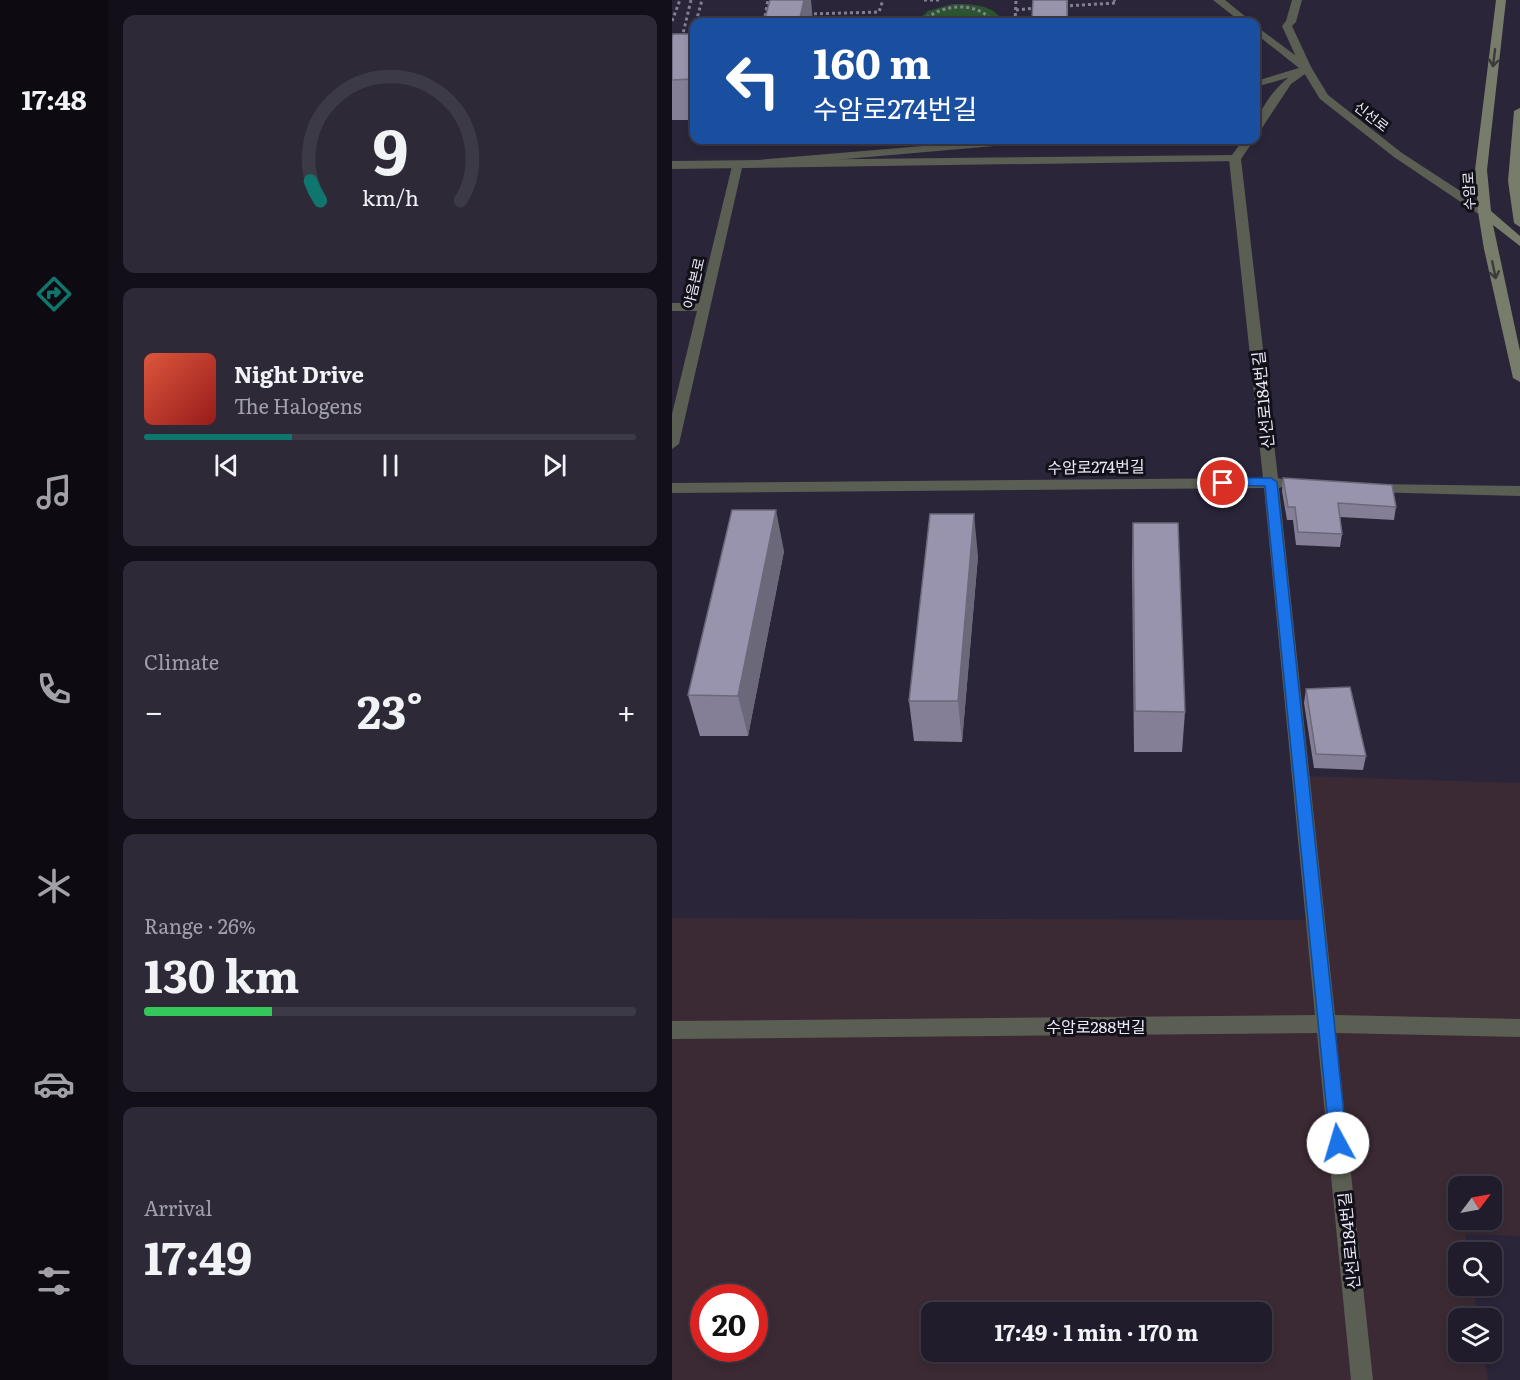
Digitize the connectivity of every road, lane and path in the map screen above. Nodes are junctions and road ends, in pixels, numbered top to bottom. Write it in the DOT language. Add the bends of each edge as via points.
graph roads {
  1 [pos="680,0"];
  2 [pos="691,0"];
  3 [pos="702,0"];
  4 [pos="768,0"];
  5 [pos="882,0"];
  6 [pos="924,0"];
  7 [pos="939,0"];
  8 [pos="972,0"];
  9 [pos="1016,0"];
  10 [pos="1034,0"];
  11 [pos="1113,0"];
  12 [pos="1218,0"];
  13 [pos="1298,0"];
  14 [pos="1501,0"];
  15 [pos="970,7"];
  16 [pos="1059,7"];
  17 [pos="1016,10"];
  18 [pos="800,14"];
  19 [pos="697,18"];
  20 [pos="765,18"];
  21 [pos="925,18"];
  22 [pos="990,18"];
  23 [pos="1015,18"];
  24 [pos="1242,18"];
  25 [pos="672,21"];
  26 [pos="1260,32"];
  27 [pos="682,39"];
  28 [pos="690,39"];
  29 [pos="679,46"];
  30 [pos="1307,69"];
  31 [pos="1260,83"];
  32 [pos="1520,111"];
  33 [pos="1260,123"];
  34 [pos="982,144"];
  35 [pos="1245,144"];
  36 [pos="1235,159"];
  37 [pos="672,165"];
  38 [pos="737,165"];
  39 [pos="1484,212"];
  40 [pos="1520,223"];
  41 [pos="1520,242"];
  42 [pos="672,307"];
  43 [pos="702,307"];
  44 [pos="1520,378"];
  45 [pos="672,444"];
  46 [pos="1271,482"];
  47 [pos="1293,484"];
  48 [pos="672,488"];
  49 [pos="1360,488"];
  50 [pos="1520,491"];
  51 [pos="1326,1024"];
  52 [pos="1520,1028"];
  53 [pos="672,1030"];
  54 [pos="1362,1380"];
  1 -- 25 [label="path"];
  2 -- 27 [label="path"];
  3 -- 19 [label="path"];
  4 -- 20 [label="path"];
  5 -- 18 [label="path" via="879,12"];
  6 -- 7 [label="path"];
  8 -- 15 [label="path"];
  9 -- 17 [label="path"];
  10 -- 17 [label="path" via="1035,8"];
  11 -- 16 [label="path" via="1116,3"];
  12 -- 24 [label="street"];
  13 -- 30 [label="street" via="1287,26"];
  14 -- 39 [label="main road, 수암로, one-way" via="1481,170"];
  15 -- 21 [label="path" via="939,10"];
  15 -- 22 [label="path"];
  17 -- 23 [label="path"];
  26 -- 30 [label="street, 신선로"];
  27 -- 28 [label="path"];
  27 -- 29 [label="path"];
  30 -- 31 [label="street"];
  30 -- 33 [label="street" via="1287,82"];
  30 -- 39 [label="street, 신선로" via="1324,97 1398,155"];
  32 -- 40 [label="main road" via="1514,186"];
  34 -- 38 [label="street"];
  35 -- 36 [label="street"];
  36 -- 38 [label="street"];
  36 -- 46 [label="street, 신선로184번길"];
  37 -- 38 [label="street"];
  38 -- 43 [label="street, 야음본로"];
  39 -- 41 [label="main road"];
  39 -- 44 [label="main road, 수암로, one-way"];
  42 -- 43 [label="street"];
  43 -- 45 [label="street, 야음본로"];
  46 -- 47 [label="street, 수암로274번길"];
  46 -- 48 [label="street, 수암로274번길"];
  46 -- 51 [label="street, 신선로184번길"];
  49 -- 50 [label="street"];
  51 -- 52 [label="street, 수암로288번길"];
  51 -- 53 [label="street, 수암로288번길"];
  51 -- 54 [label="street, 신선로184번길"];
}
